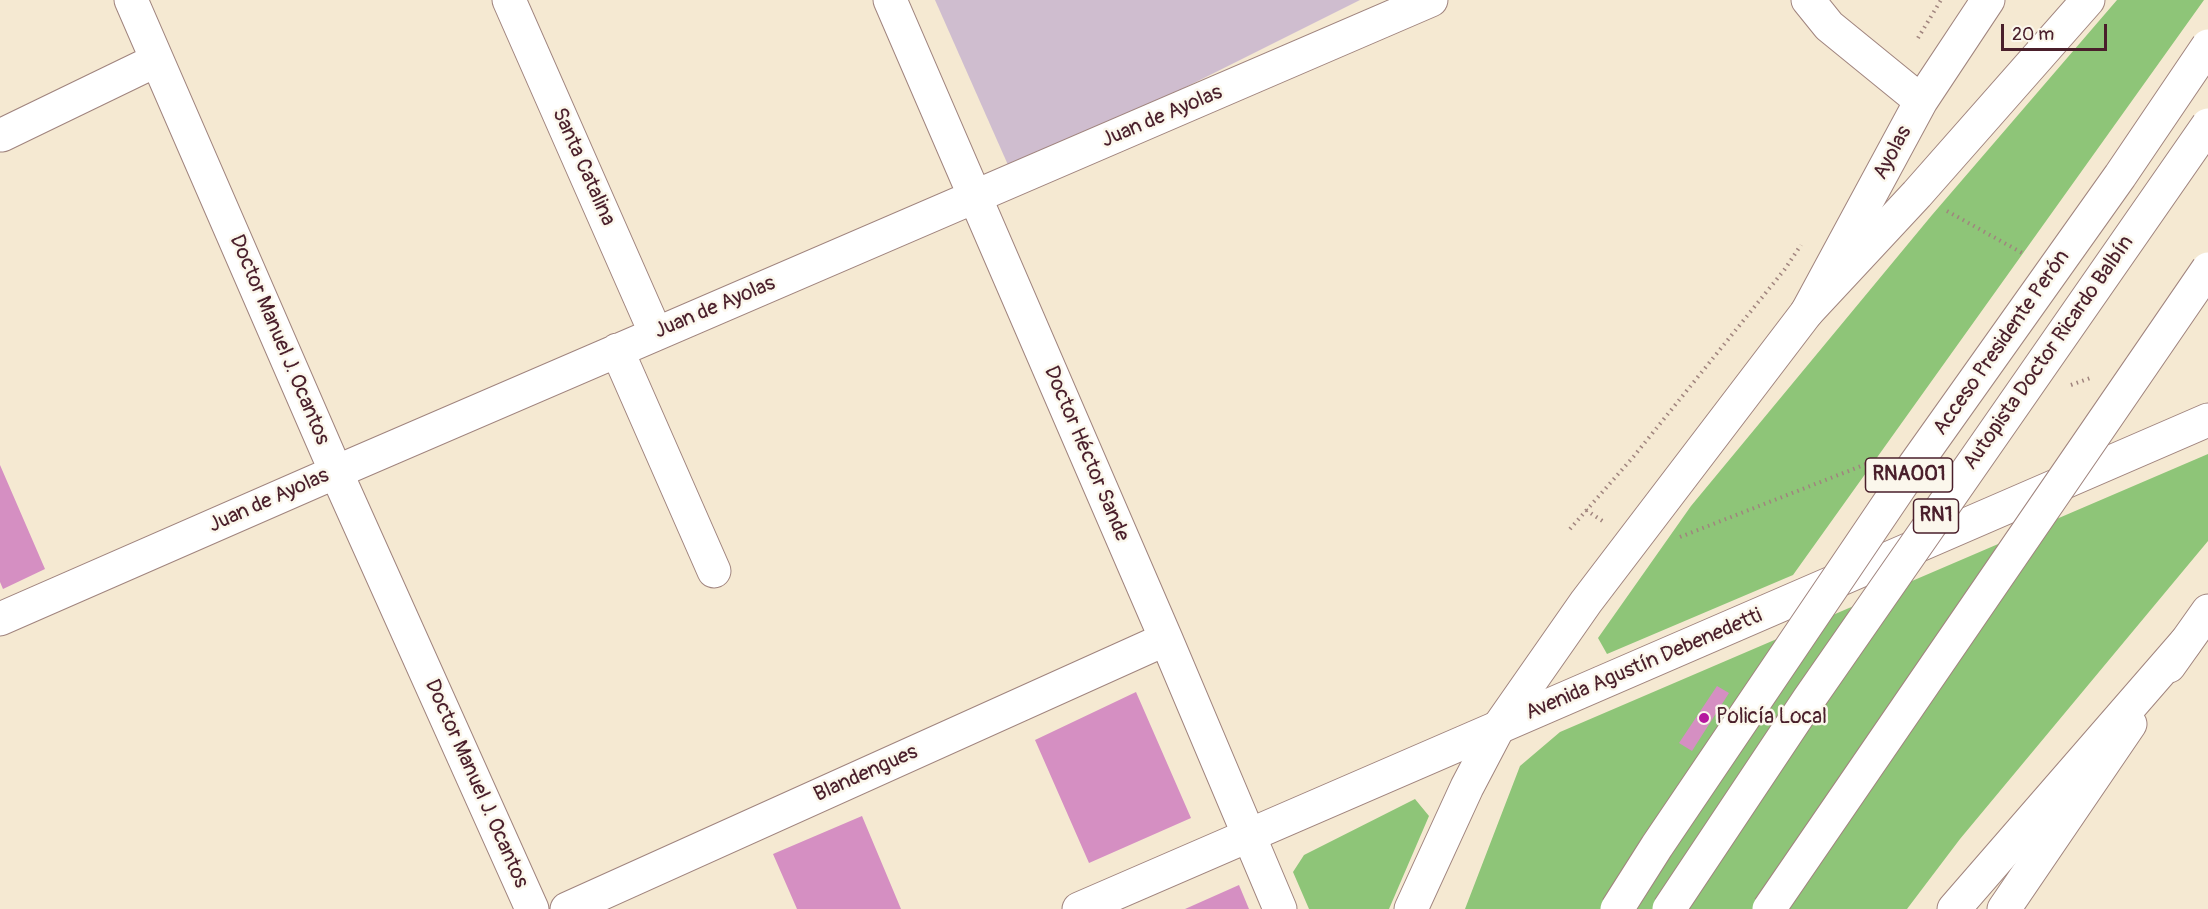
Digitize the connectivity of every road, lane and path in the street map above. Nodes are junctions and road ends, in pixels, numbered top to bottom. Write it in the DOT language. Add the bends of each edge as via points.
graph roads {
  1 [pos="131,0"];
  2 [pos="509,0"];
  3 [pos="890,0"];
  4 [pos="1431,0"];
  5 [pos="1808,0"];
  6 [pos="1941,0"];
  7 [pos="1988,0"];
  8 [pos="2088,0"];
  9 [pos="2208,46"];
  10 [pos="158,60"];
  11 [pos="1909,91"];
  12 [pos="2208,125"];
  13 [pos="2,135"];
  14 [pos="976,197"];
  15 [pos="1804,240"];
  16 [pos="2208,269"];
  17 [pos="1808,312"];
  18 [pos="656,334"];
  19 [pos="617,350"];
  20 [pos="2208,420"];
  21 [pos="336,472"];
  22 [pos="1570,528"];
  23 [pos="714,571"];
  24 [pos="2208,611"];
  25 [pos="0,619"];
  26 [pos="1166,639"];
  27 [pos="2185,643"];
  28 [pos="1498,728"];
  29 [pos="1247,835"];
  30 [pos="2008,908"];
  31 [pos="532,909"];
  32 [pos="567,909"];
  33 [pos="1079,909"];
  34 [pos="1280,909"];
  35 [pos="1411,909"];
  36 [pos="1617,909"];
  37 [pos="1669,909"];
  38 [pos="1769,909"];
  39 [pos="1954,909"];
  1 -- 10 [label="main road, Doctor Manuel J. Ocantos"];
  2 -- 18 [label="main road, Santa Catalina"];
  3 -- 14 [label="main road, Doctor Héctor Sande"];
  4 -- 14 [label="main road, Juan de Ayolas"];
  5 -- 11 [label="main road" via="1829,26"];
  6 -- 11 [label="path" via="1926,22"];
  7 -- 11 [label="main road, Ayolas"];
  8 -- 17 [label="main road"];
  9 -- 36 [label="main road, Acceso Presidente Perón / RNA001, bridge" via="1914,466"];
  10 -- 13 [label="main road"];
  10 -- 21 [label="main road, Doctor Manuel J. Ocantos"];
  11 -- 17 [label="main road, Ayolas"];
  12 -- 37 [label="main road, Autopista Doctor Ricardo Balbín / RN1, bridge" via="1809,699"];
  14 -- 18 [label="main road, Juan de Ayolas"];
  14 -- 26 [label="main road, Doctor Héctor Sande"];
  15 -- 22 [label="path" via="1771,287 1634,456"];
  16 -- 38 [label="main road, bridge"];
  17 -- 28 [label="main road" via="1586,602"];
  18 -- 19 [label="main road, Juan de Ayolas"];
  19 -- 21 [label="main road, Juan de Ayolas"];
  19 -- 23 [label="main road"];
  20 -- 28 [label="main road, Avenida Agustín Debenedetti"];
  21 -- 25 [label="main road, Juan de Ayolas"];
  21 -- 31 [label="main road, Doctor Manuel J. Ocantos"];
  24 -- 27 [label="main road"];
  26 -- 29 [label="main road, Doctor Héctor Sande"];
  26 -- 32 [label="main road, Blandengues"];
  27 -- 30 [label="main road"];
  27 -- 39 [label="main road"];
  28 -- 29 [label="main road, Avenida Agustín Debenedetti"];
  28 -- 35 [label="main road"];
  29 -- 33 [label="main road, Avenida Agustín Debenedetti"];
  29 -- 34 [label="main road, Doctor Héctor Sande"];
}
